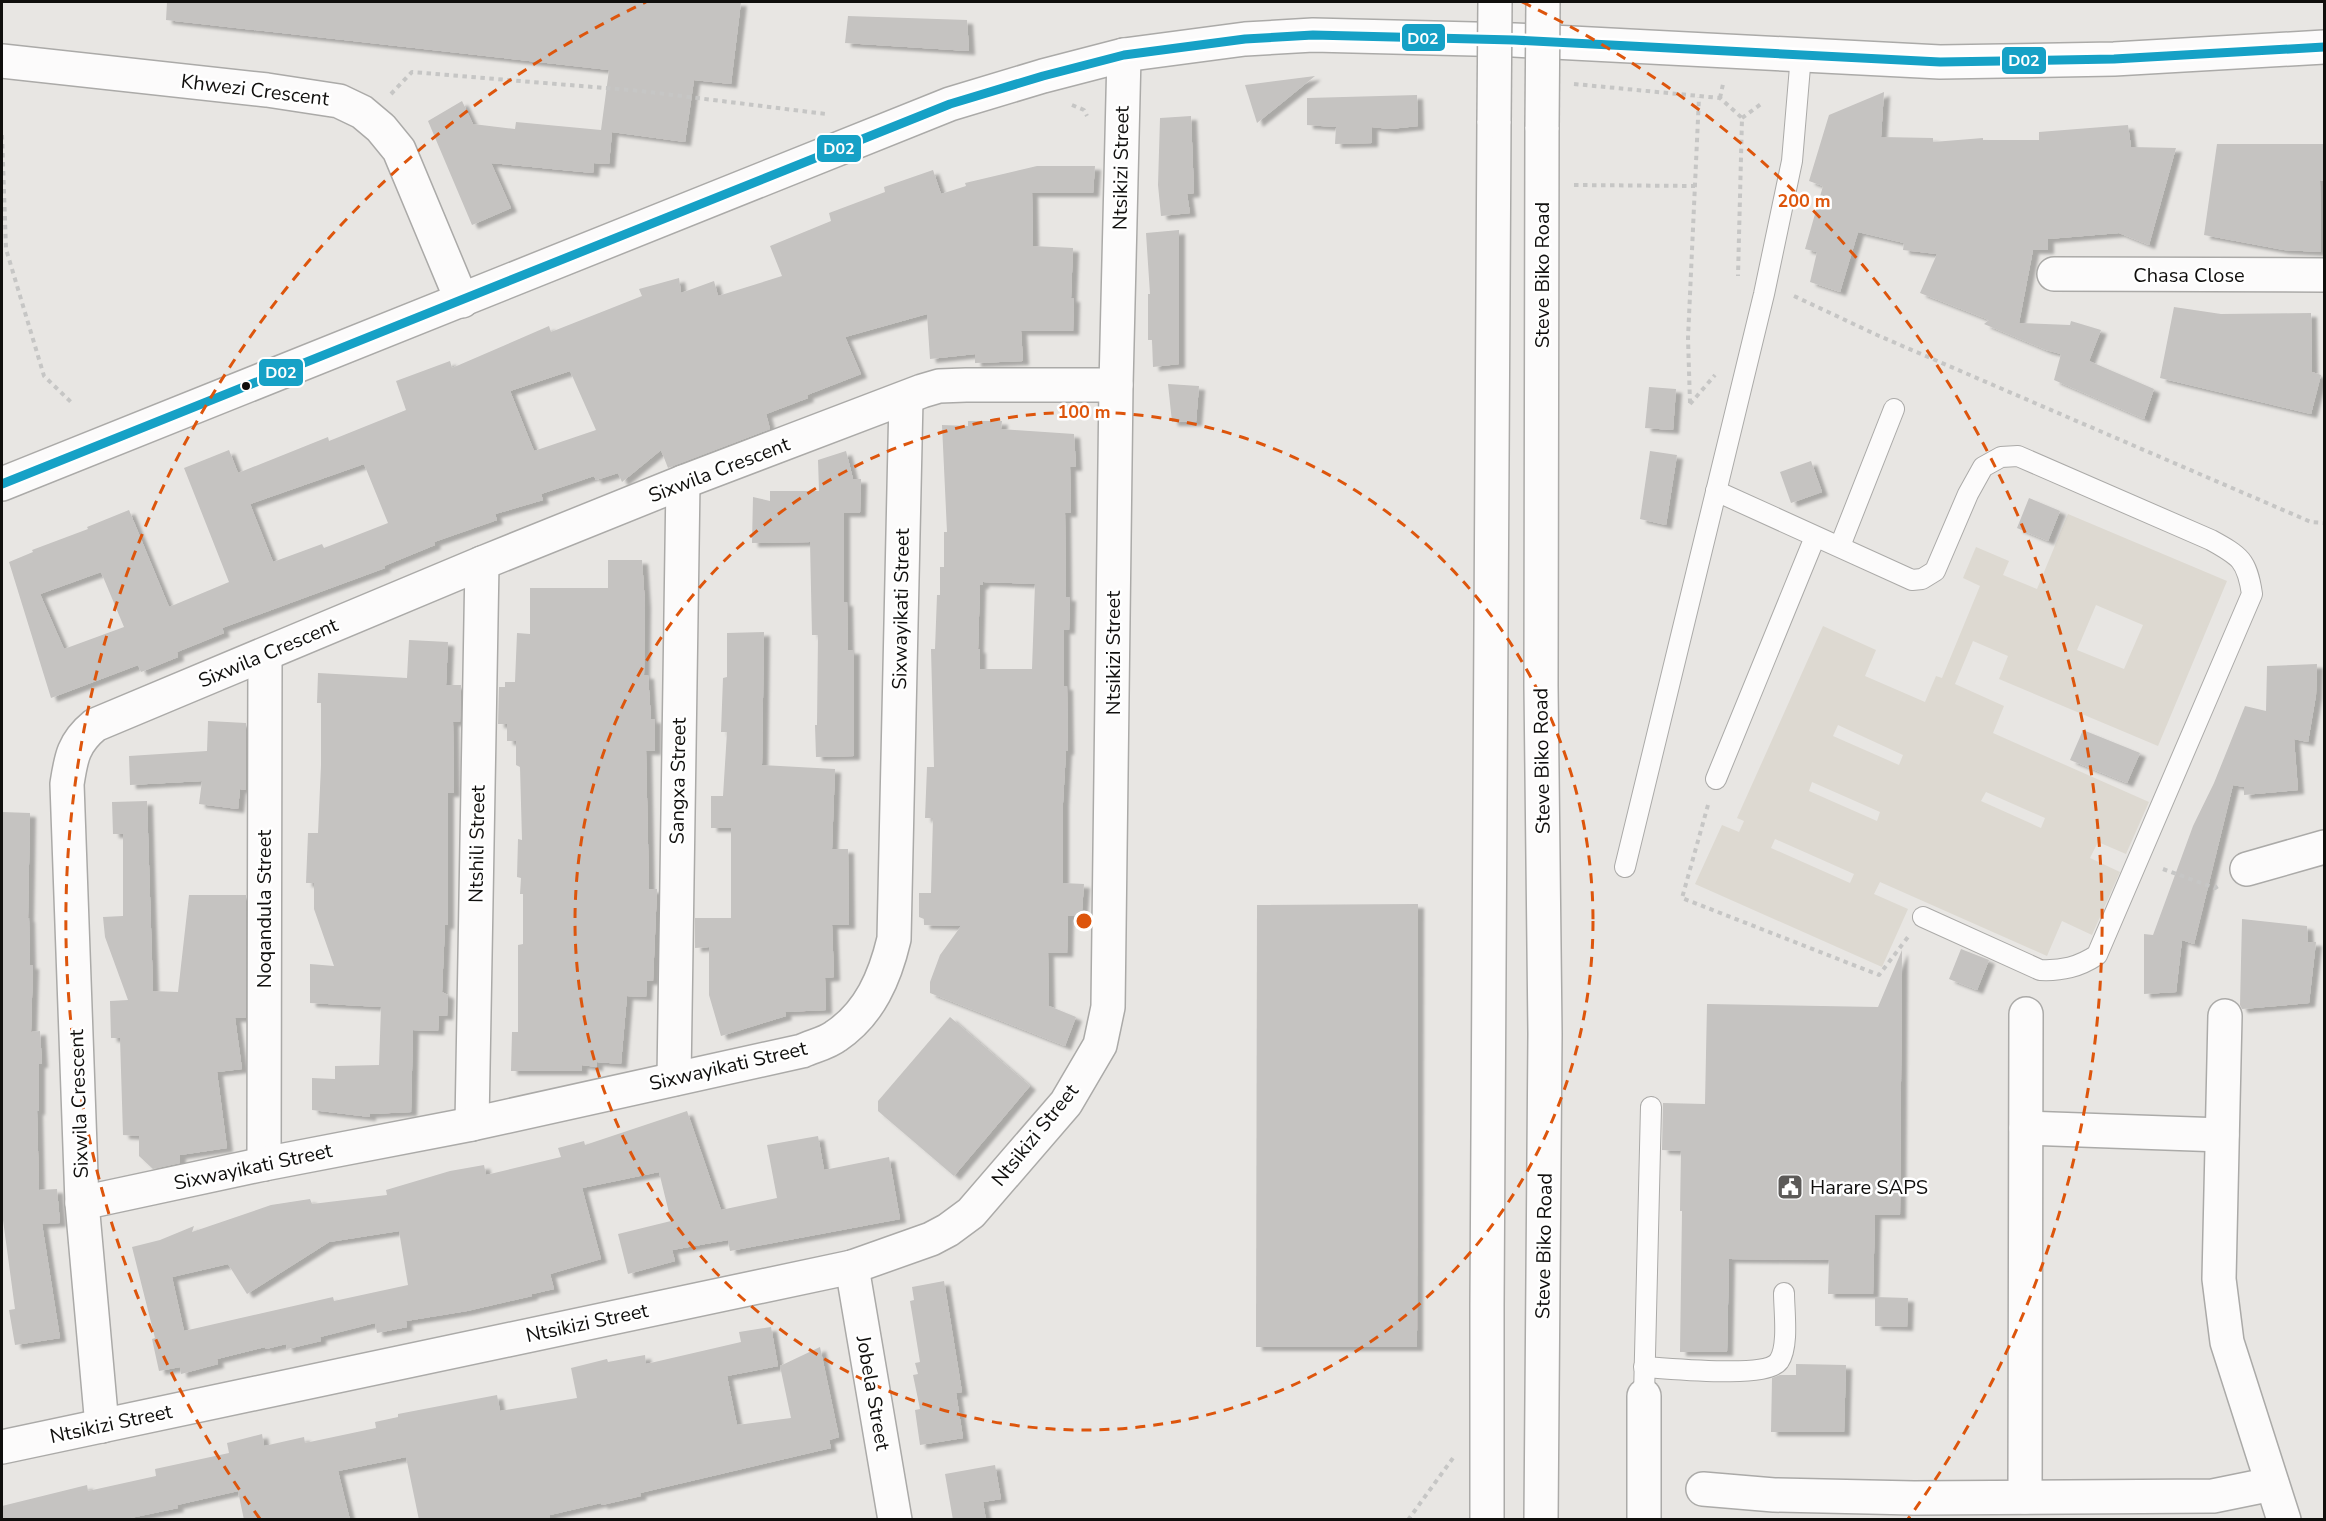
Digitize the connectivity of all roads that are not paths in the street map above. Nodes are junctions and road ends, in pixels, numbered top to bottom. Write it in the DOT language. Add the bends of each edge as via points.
graph roads {
  1 [pos="1495,2"];
  2 [pos="1543,2"];
  3 [pos="2325,47"];
  4 [pos="1124,55"];
  5 [pos="1801,55"];
  6 [pos="2,61"];
  7 [pos="2054,274"];
  8 [pos="2325,275"];
  9 [pos="462,301"];
  10 [pos="1116,385"];
  11 [pos="906,399"];
  12 [pos="1894,409"];
  13 [pos="683,483"];
  14 [pos="2,484"];
  15 [pos="1716,491"];
  16 [pos="1815,537"];
  17 [pos="1840,546"];
  18 [pos="482,563"];
  19 [pos="265,655"];
  20 [pos="1716,779"];
  21 [pos="2325,847"];
  22 [pos="1625,867"];
  23 [pos="2247,869"];
  24 [pos="1923,917"];
  25 [pos="2026,1014"];
  26 [pos="2224,1016"];
  27 [pos="674,1079"];
  28 [pos="1651,1107"];
  29 [pos="472,1124"];
  30 [pos="2026,1128"];
  31 [pos="2222,1136"];
  32 [pos="264,1164"];
  33 [pos="82,1203"];
  34 [pos="852,1267"];
  35 [pos="1784,1293"];
  36 [pos="1644,1382"];
  37 [pos="102,1426"];
  38 [pos="2,1448"];
  39 [pos="2272,1484"];
  40 [pos="1704,1490"];
  41 [pos="2025,1497"];
  42 [pos="1773,1507"];
  43 [pos="2109,1508"];
  44 [pos="895,1520"];
  45 [pos="1488,1520"];
  46 [pos="1541,1520"];
  47 [pos="1644,1520"];
  48 [pos="2284,1520"];
  1 -- 45 [label="street, bridge"];
  2 -- 46 [label="street, Steve Biko Road, bridge" via="1541,686 1545,1046"];
  3 -- 5 [label="street" via="2126,59 2014,61 1940,62"];
  4 -- 5 [label="street" via="1245,39 1313,35 1514,40"];
  4 -- 9 [label="street" via="950,104"];
  4 -- 10 [label="street, Ntsikizi Street"];
  5 -- 15 [label="lane" via="1792,161"];
  6 -- 9 [label="street, Khwezi Crescent" via="267,90 339,101 362,112 399,150"];
  7 -- 8 [label="street, Chasa Close"];
  9 -- 14 [label="street"];
  10 -- 11 [label="street, Sixwila Crescent" via="939,386"];
  10 -- 34 [label="street, Ntsikizi Street" via="1108,1007 1100,1045 1066,1104 971,1213 931,1239"];
  11 -- 13 [label="street, Sixwila Crescent"];
  11 -- 27 [label="street, Sixwayikati Street" via="894,939 887,969 860,1014 836,1037 802,1051"];
  12 -- 17 [label="lane"];
  13 -- 18 [label="street, Sixwila Crescent"];
  13 -- 27 [label="street, Sangxa Street"];
  15 -- 16 [label="lane"];
  15 -- 22 [label="lane"];
  16 -- 17 [label="lane"];
  16 -- 20 [label="lane"];
  17 -- 24 [label="lane" via="1912,580 1929,577 1979,473 1990,462 2010,455 2200,535 2242,559 2250,577 2252,594 2097,955 2083,965 2040,970"];
  18 -- 19 [label="street, Sixwila Crescent"];
  18 -- 29 [label="street, Ntshili Street"];
  19 -- 32 [label="street, Noqandula Street"];
  19 -- 33 [label="street, Sixwila Crescent" via="95,725 77,742 71,759 67,784"];
  21 -- 23 [label="street"];
  25 -- 30 [label="street"];
  26 -- 31 [label="street"];
  27 -- 29 [label="street, Sixwayikati Street"];
  28 -- 36 [label="lane"];
  29 -- 32 [label="street, Sixwayikati Street"];
  30 -- 31 [label="street"];
  30 -- 41 [label="street"];
  31 -- 39 [label="street" via="2219,1279 2227,1342"];
  32 -- 33 [label="street, Sixwayikati Street"];
  33 -- 37 [label="street, Sixwila Crescent"];
  34 -- 37 [label="street, Ntsikizi Street"];
  34 -- 44 [label="street, Jobela Street"];
  35 -- 36 [label="lane" via="1784,1351 1768,1369"];
  36 -- 47 [label="street"];
  37 -- 38 [label="street, Ntsikizi Street"];
  39 -- 43 [label="street" via="2212,1496"];
  39 -- 48 [label="street"];
  40 -- 42 [label="street"];
  41 -- 42 [label="street" via="1914,1498"];
  41 -- 43 [label="street"];
}
